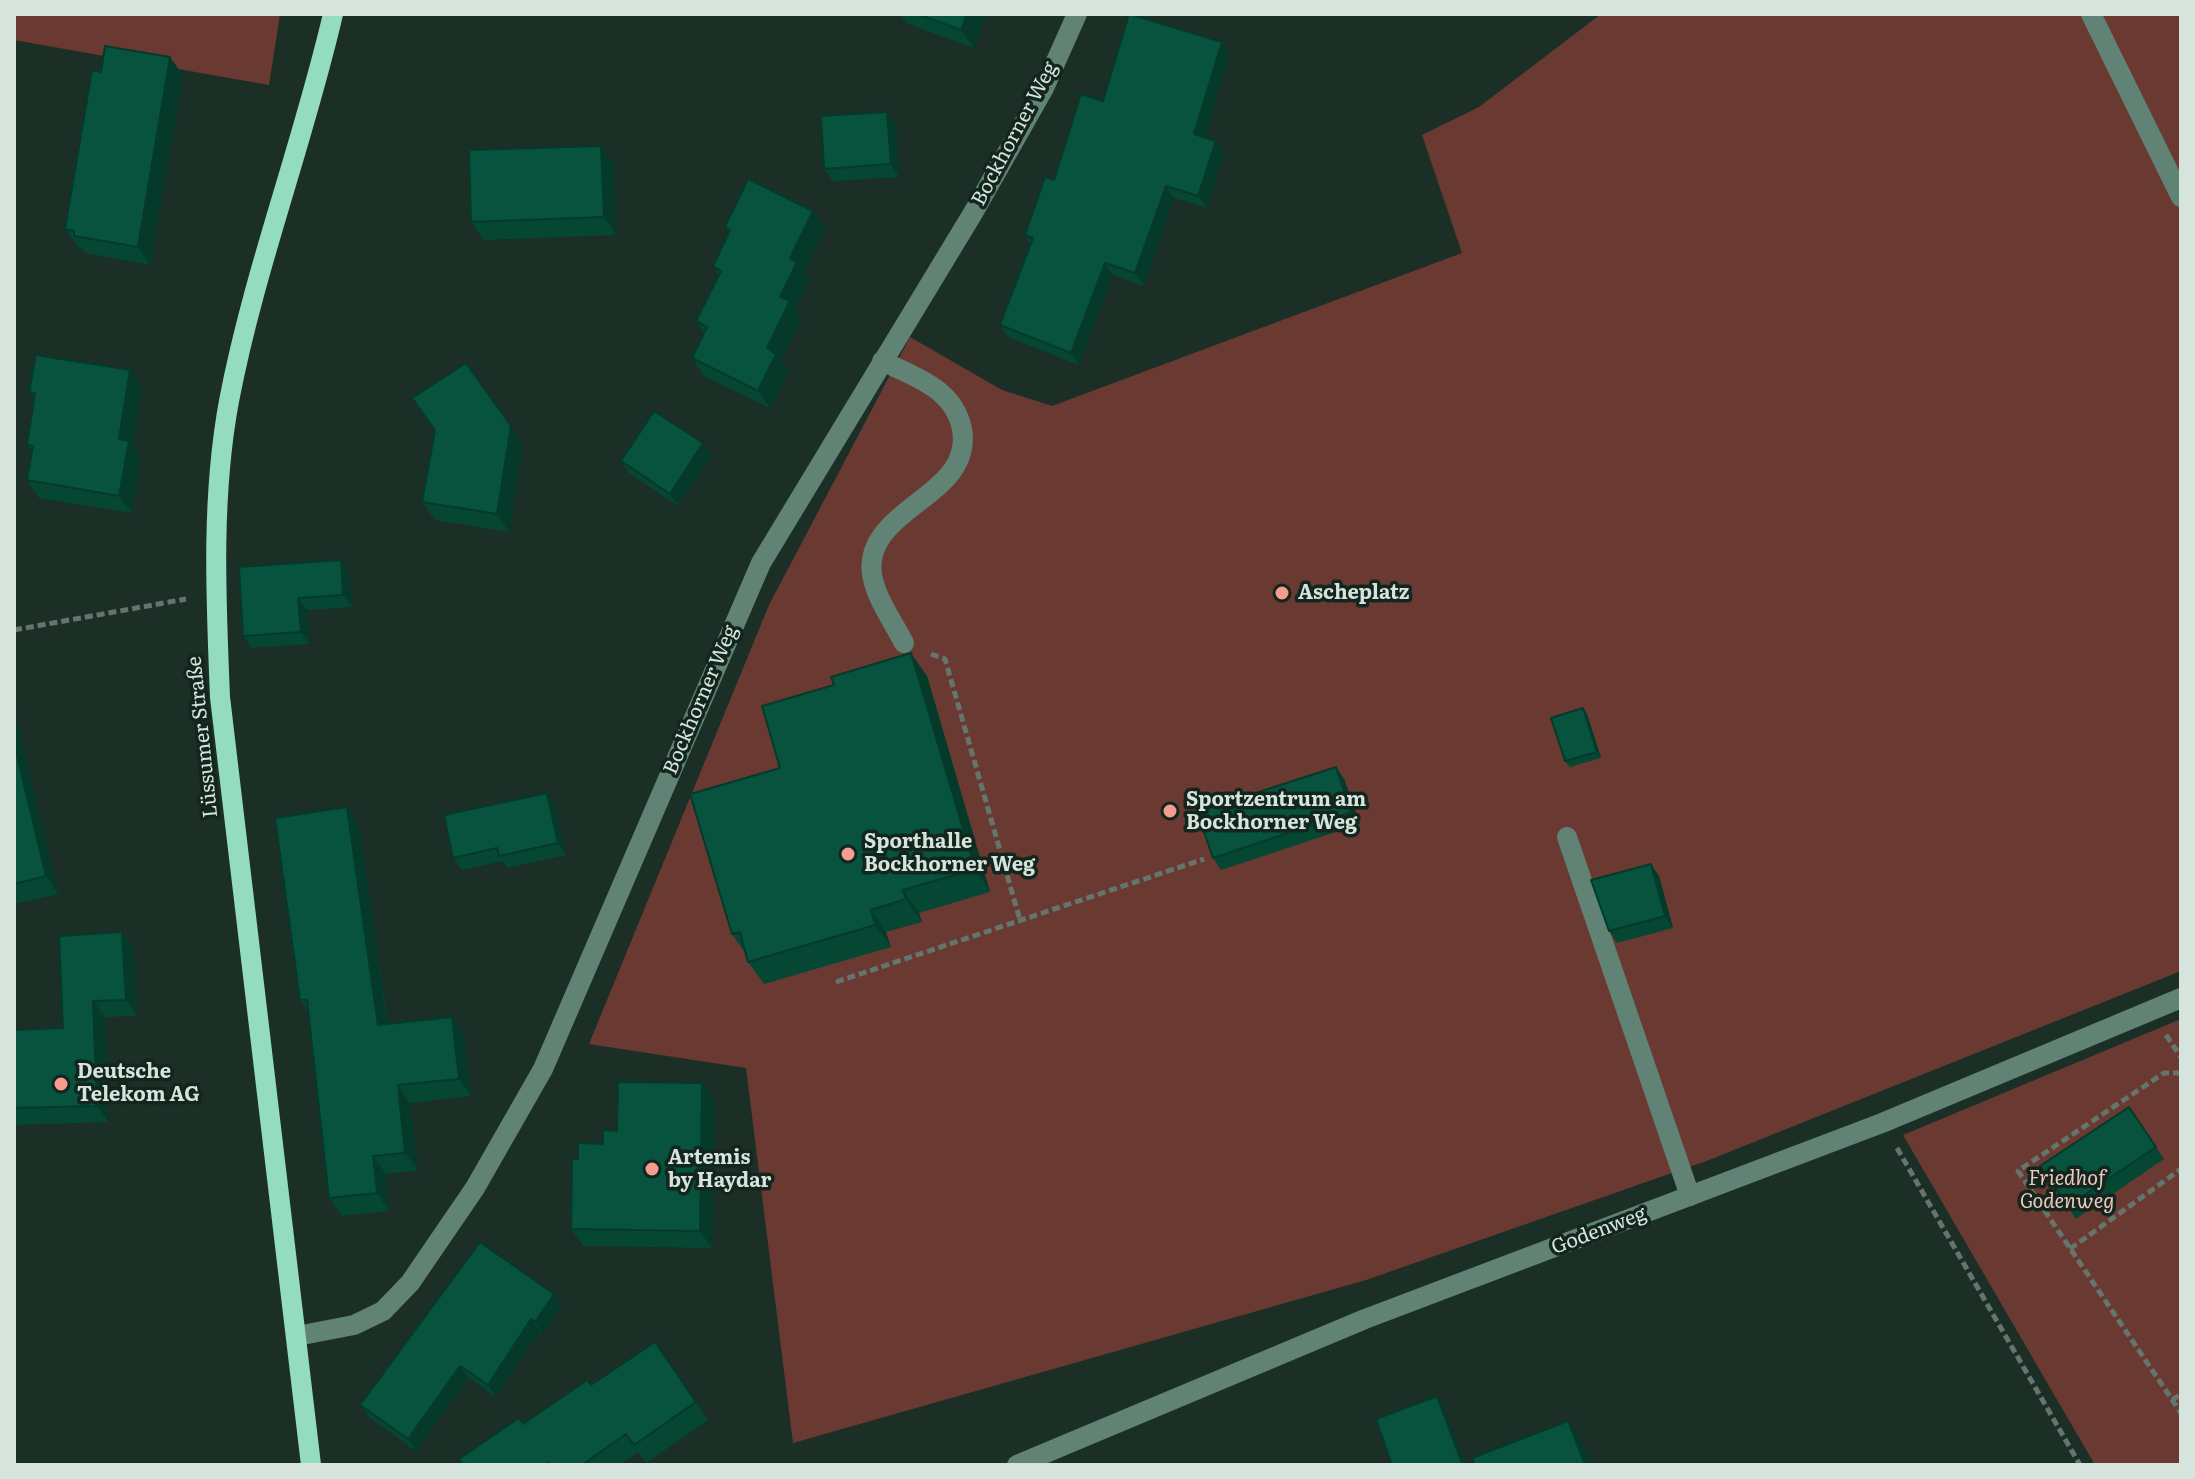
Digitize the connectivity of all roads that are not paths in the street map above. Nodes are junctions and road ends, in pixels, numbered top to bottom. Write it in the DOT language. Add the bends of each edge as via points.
graph roads {
  1 [pos="333,14"];
  2 [pos="1077,14"];
  3 [pos="2091,14"];
  4 [pos="2181,197"];
  5 [pos="882,361"];
  6 [pos="904,643"];
  7 [pos="1567,837"];
  8 [pos="2181,998"];
  9 [pos="1690,1196"];
  10 [pos="297,1336"];
  11 [pos="311,1465"];
  12 [pos="1017,1465"];
  1 -- 10 [label="main road, Lüssumer Straße" via="247,323 229,403 217,509 220,697"];
  2 -- 5 [label="street, Bockhorner Weg" via="1044,88"];
  3 -- 4 [label="street"];
  5 -- 6 [label="street" via="930,384 951,401 964,444 944,481 883,534 872,557 871,578"];
  5 -- 10 [label="street, Bockhorner Weg" via="761,563 543,1069 475,1188 410,1283 383,1311 354,1325"];
  7 -- 9 [label="street"];
  8 -- 9 [label="street, Godenweg" via="1882,1123"];
  9 -- 12 [label="street, Godenweg" via="1365,1319"];
  10 -- 11 [label="main road, Lüssumer Straße"];
}
